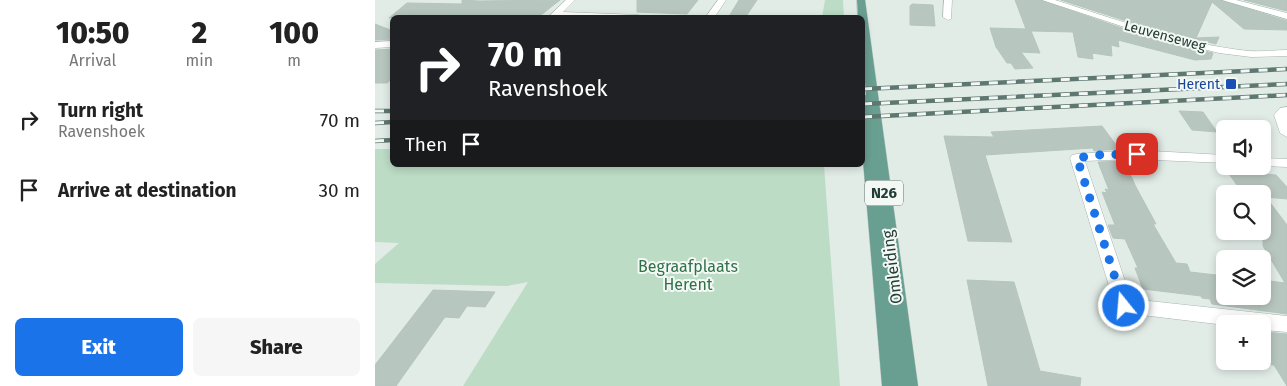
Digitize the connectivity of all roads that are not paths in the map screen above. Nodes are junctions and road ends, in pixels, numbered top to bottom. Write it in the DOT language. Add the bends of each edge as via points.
graph roads {
  1 [pos="571,0"];
  2 [pos="722,0"];
  3 [pos="853,0"];
  4 [pos="861,0"];
  5 [pos="948,0"];
  6 [pos="1046,0"];
  7 [pos="1226,0"];
  8 [pos="553,15"];
  9 [pos="711,15"];
  10 [pos="855,15"];
  11 [pos="863,15"];
  12 [pos="1287,16"];
  13 [pos="948,17"];
  14 [pos="865,34"];
  15 [pos="390,44"];
  16 [pos="375,45"];
  17 [pos="1287,53"];
  18 [pos="1287,111"];
  19 [pos="865,117"];
  20 [pos="1287,133"];
  21 [pos="1216,159"];
  22 [pos="1271,162"];
  23 [pos="1287,163"];
  24 [pos="1287,324"];
  25 [pos="893,386"];
  26 [pos="907,386"];
  1 -- 8 [label="street"];
  2 -- 9 [label="street"];
  3 -- 10 [label="main road"];
  4 -- 11 [label="main road, Omleiding / N26"];
  5 -- 13 [label="street"];
  6 -- 17 [label="street, Leuvenseweg" via="1158,35 1219,50 1251,54"];
  7 -- 12 [label="street"];
  14 -- 26 [label="main road, Omleiding / N26"];
  15 -- 16 [label="street"];
  18 -- 20 [label="street" via="1280,115"];
  19 -- 25 [label="main road, Omleiding / N26"];
  21 -- 24 [label="street" via="1137,154 1077,158 1124,306"];
  22 -- 23 [label="street"];
}
